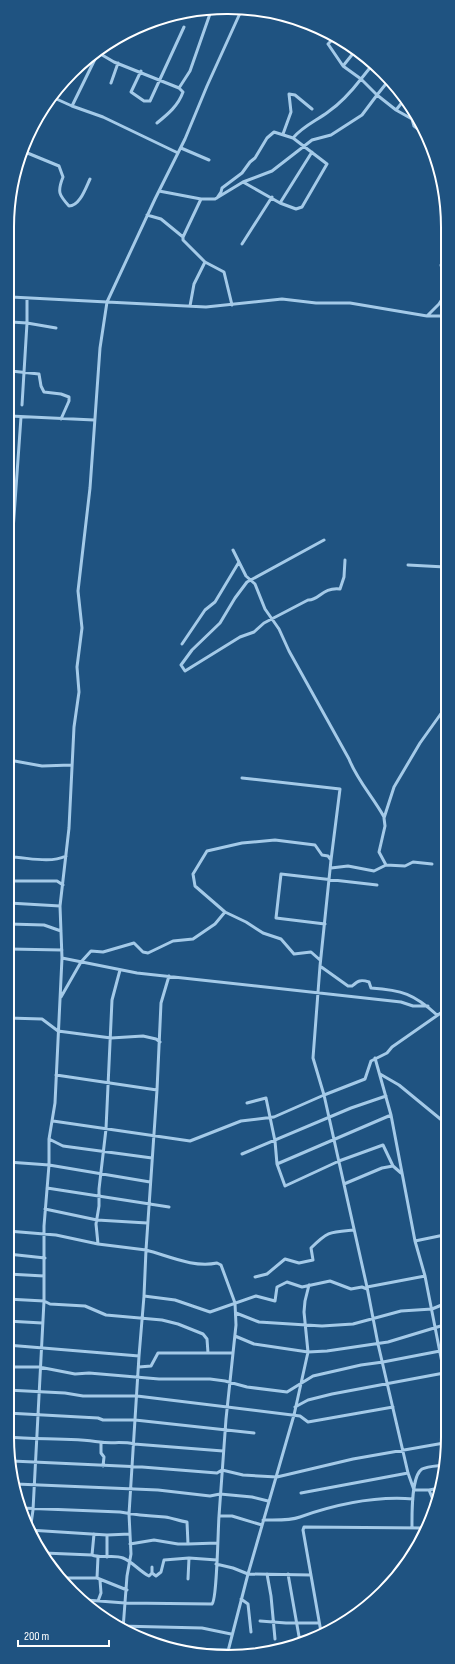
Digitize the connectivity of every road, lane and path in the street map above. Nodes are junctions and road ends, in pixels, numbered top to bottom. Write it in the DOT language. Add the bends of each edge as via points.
graph roads {
  1 [pos="240,14"];
  2 [pos="210,15"];
  3 [pos="184,27"];
  4 [pos="331,41"];
  5 [pos="102,55"];
  6 [pos="352,55"];
  7 [pos="93,62"];
  8 [pos="118,63"];
  9 [pos="343,66"];
  10 [pos="369,68"];
  11 [pos="141,71"];
  12 [pos="361,79"];
  13 [pos="161,80"];
  14 [pos="111,83"];
  15 [pos="386,85"];
  16 [pos="179,88"];
  17 [pos="377,95"];
  18 [pos="56,100"];
  19 [pos="401,104"];
  20 [pos="72,106"];
  21 [pos="312,109"];
  22 [pos="396,110"];
  23 [pos="410,118"];
  24 [pos="157,123"];
  25 [pos="283,134"];
  26 [pos="293,138"];
  27 [pos="304,147"];
  28 [pos="181,148"];
  29 [pos="178,152"];
  30 [pos="312,152"];
  31 [pos="27,153"];
  32 [pos="209,160"];
  33 [pos="90,179"];
  34 [pos="243,182"];
  35 [pos="158,191"];
  36 [pos="272,197"];
  37 [pos="201,199"];
  38 [pos="215,199"];
  39 [pos="280,203"];
  40 [pos="148,215"];
  41 [pos="183,237"];
  42 [pos="242,244"];
  43 [pos="205,262"];
  44 [pos="14,297"];
  45 [pos="27,298"];
  46 [pos="441,301"];
  47 [pos="107,302"];
  48 [pos="232,305"];
  49 [pos="190,306"];
  50 [pos="427,316"];
  51 [pos="441,316"];
  52 [pos="14,322"];
  53 [pos="27,323"];
  54 [pos="56,328"];
  55 [pos="14,371"];
  56 [pos="24,372"];
  57 [pos="22,405"];
  58 [pos="14,416"];
  59 [pos="21,416"];
  60 [pos="61,419"];
  61 [pos="94,420"];
  62 [pos="14,516"];
  63 [pos="324,540"];
  64 [pos="233,550"];
  65 [pos="345,560"];
  66 [pos="239,562"];
  67 [pos="408,564"];
  68 [pos="441,567"];
  69 [pos="250,580"];
  70 [pos="272,619"];
  71 [pos="182,644"];
  72 [pos="441,714"];
  73 [pos="14,761"];
  74 [pos="71,765"];
  75 [pos="242,778"];
  76 [pos="384,817"];
  77 [pos="14,856"];
  78 [pos="66,856"];
  79 [pos="59,859"];
  80 [pos="331,860"];
  81 [pos="65,864"];
  82 [pos="432,864"];
  83 [pos="386,865"];
  84 [pos="331,868"];
  85 [pos="329,880"];
  86 [pos="14,881"];
  87 [pos="377,884"];
  88 [pos="63,885"];
  89 [pos="14,903"];
  90 [pos="60,906"];
  91 [pos="225,912"];
  92 [pos="14,924"];
  93 [pos="325,924"];
  94 [pos="61,931"];
  95 [pos="14,949"];
  96 [pos="62,950"];
  97 [pos="62,958"];
  98 [pos="320,960"];
  99 [pos="81,962"];
  100 [pos="320,966"];
  101 [pos="120,970"];
  102 [pos="169,976"];
  103 [pos="319,992"];
  104 [pos="60,997"];
  105 [pos="428,1006"];
  106 [pos="441,1012"];
  107 [pos="437,1015"];
  108 [pos="14,1018"];
  109 [pos="58,1031"];
  110 [pos="111,1038"];
  111 [pos="160,1042"];
  112 [pos="375,1058"];
  113 [pos="380,1074"];
  114 [pos="56,1075"];
  115 [pos="108,1083"];
  116 [pos="157,1090"];
  117 [pos="324,1095"];
  118 [pos="386,1096"];
  119 [pos="247,1103"];
  120 [pos="391,1115"];
  121 [pos="269,1117"];
  122 [pos="330,1118"];
  123 [pos="441,1120"];
  124 [pos="53,1121"];
  125 [pos="106,1129"];
  126 [pos="154,1137"];
  127 [pos="49,1139"];
  128 [pos="334,1139"];
  129 [pos="275,1141"];
  130 [pos="104,1151"];
  131 [pos="242,1154"];
  132 [pos="152,1158"];
  133 [pos="339,1161"];
  134 [pos="14,1163"];
  135 [pos="276,1164"];
  136 [pos="49,1166"];
  137 [pos="393,1166"];
  138 [pos="401,1173"];
  139 [pos="102,1174"];
  140 [pos="150,1182"];
  141 [pos="344,1184"];
  142 [pos="47,1188"];
  143 [pos="99,1196"];
  144 [pos="148,1205"];
  145 [pos="169,1207"];
  146 [pos="45,1209"];
  147 [pos="97,1220"];
  148 [pos="148,1223"];
  149 [pos="353,1230"];
  150 [pos="14,1232"];
  151 [pos="45,1235"];
  152 [pos="441,1236"];
  153 [pos="415,1241"];
  154 [pos="98,1244"];
  155 [pos="146,1250"];
  156 [pos="14,1255"];
  157 [pos="45,1258"];
  158 [pos="14,1274"];
  159 [pos="44,1276"];
  160 [pos="425,1276"];
  161 [pos="255,1277"];
  162 [pos="310,1285"];
  163 [pos="367,1288"];
  164 [pos="144,1296"];
  165 [pos="14,1299"];
  166 [pos="44,1301"];
  167 [pos="235,1302"];
  168 [pos="441,1305"];
  169 [pos="432,1309"];
  170 [pos="236,1313"];
  171 [pos="373,1318"];
  172 [pos="141,1319"];
  173 [pos="14,1322"];
  174 [pos="42,1324"];
  175 [pos="305,1324"];
  176 [pos="441,1326"];
  177 [pos="436,1327"];
  178 [pos="235,1336"];
  179 [pos="378,1344"];
  180 [pos="14,1345"];
  181 [pos="41,1347"];
  182 [pos="440,1351"];
  183 [pos="308,1352"];
  184 [pos="208,1353"];
  185 [pos="233,1353"];
  186 [pos="139,1356"];
  187 [pos="441,1356"];
  188 [pos="383,1362"];
  189 [pos="14,1367"];
  190 [pos="39,1367"];
  191 [pos="139,1367"];
  192 [pos="441,1374"];
  193 [pos="138,1377"];
  194 [pos="230,1383"];
  195 [pos="388,1384"];
  196 [pos="300,1385"];
  197 [pos="14,1390"];
  198 [pos="38,1391"];
  199 [pos="138,1396"];
  200 [pos="227,1406"];
  201 [pos="295,1407"];
  202 [pos="393,1407"];
  203 [pos="14,1413"];
  204 [pos="37,1415"];
  205 [pos="294,1415"];
  206 [pos="135,1420"];
  207 [pos="225,1429"];
  208 [pos="254,1433"];
  209 [pos="14,1437"];
  210 [pos="36,1437"];
  211 [pos="101,1443"];
  212 [pos="134,1444"];
  213 [pos="441,1444"];
  214 [pos="403,1450"];
  215 [pos="223,1451"];
  216 [pos="16,1461"];
  217 [pos="34,1461"];
  218 [pos="103,1466"];
  219 [pos="439,1466"];
  220 [pos="132,1468"];
  221 [pos="222,1470"];
  222 [pos="408,1473"];
  223 [pos="277,1477"];
  224 [pos="19,1484"];
  225 [pos="33,1485"];
  226 [pos="131,1489"];
  227 [pos="435,1489"];
  228 [pos="414,1490"];
  229 [pos="429,1490"];
  230 [pos="301,1493"];
  231 [pos="220,1494"];
  232 [pos="432,1498"];
  233 [pos="412,1499"];
  234 [pos="268,1501"];
  235 [pos="27,1509"];
  236 [pos="33,1510"];
  237 [pos="129,1514"];
  238 [pos="219,1516"];
  239 [pos="263,1520"];
  240 [pos="31,1521"];
  241 [pos="262,1525"];
  242 [pos="412,1528"];
  243 [pos="420,1528"];
  244 [pos="36,1530"];
  245 [pos="94,1534"];
  246 [pos="130,1534"];
  247 [pos="107,1535"];
  248 [pos="217,1543"];
  249 [pos="130,1544"];
  250 [pos="188,1544"];
  251 [pos="49,1553"];
  252 [pos="92,1555"];
  253 [pos="98,1557"];
  254 [pos="107,1557"];
  255 [pos="190,1558"];
  256 [pos="130,1561"];
  257 [pos="216,1562"];
  258 [pos="152,1567"];
  259 [pos="152,1573"];
  260 [pos="248,1574"];
  261 [pos="267,1574"];
  262 [pos="288,1574"];
  263 [pos="311,1575"];
  264 [pos="68,1578"];
  265 [pos="98,1579"];
  266 [pos="188,1579"];
  267 [pos="127,1590"];
  268 [pos="241,1599"];
  269 [pos="91,1600"];
  270 [pos="98,1601"];
  271 [pos="125,1603"];
  272 [pos="260,1621"];
  273 [pos="123,1622"];
  274 [pos="319,1622"];
  275 [pos="274,1623"];
  276 [pos="297,1623"];
  277 [pos="131,1627"];
  278 [pos="320,1629"];
  279 [pos="251,1632"];
  280 [pos="231,1634"];
  281 [pos="299,1638"];
  282 [pos="275,1639"];
  283 [pos="211,1650"];
  284 [pos="228,1650"];
  1 -- 28 [label="street"];
  2 -- 16 [label="street" via="190,71"];
  3 -- 13 [label="street"];
  4 -- 9 [label="street" via="328,44"];
  5 -- 8 [label="street"];
  6 -- 9 [label="street"];
  7 -- 20 [label="street"];
  8 -- 11 [label="street"];
  8 -- 14 [label="street"];
  9 -- 12 [label="street"];
  10 -- 12 [label="street"];
  11 -- 13 [label="street"];
  11 -- 13 [label="street" via="131,92 144,101 150,101"];
  12 -- 17 [label="street"];
  12 -- 26 [label="street" via="343,101 305,126"];
  13 -- 16 [label="street"];
  15 -- 17 [label="street"];
  16 -- 24 [label="street" via="183,92 180,100 171,112"];
  17 -- 22 [label="street"];
  17 -- 27 [label="street" via="362,115 331,135 312,140"];
  18 -- 20 [label="street"];
  19 -- 22 [label="street"];
  20 -- 29 [label="street" via="103,117"];
  21 -- 25 [label="street" via="295,95 289,94 291,112"];
  22 -- 23 [label="street"];
  25 -- 26 [label="street"];
  25 -- 38 [label="street" via="274,132 267,138 255,158 235,180 222,188"];
  26 -- 27 [label="street"];
  27 -- 30 [label="street"];
  27 -- 34 [label="street" via="272,172"];
  28 -- 29 [label="street"];
  28 -- 32 [label="street"];
  29 -- 35 [label="street"];
  30 -- 39 [label="street"];
  30 -- 39 [label="street" via="328,164 302,207 296,209"];
  31 -- 33 [label="street" via="59,166 63,177 60,196 69,206 74,205 83,194"];
  34 -- 36 [label="street"];
  34 -- 38 [label="street"];
  35 -- 37 [label="street"];
  35 -- 40 [label="street"];
  36 -- 39 [label="street"];
  36 -- 42 [label="street"];
  37 -- 38 [label="street"];
  37 -- 41 [label="street"];
  40 -- 41 [label="street" via="161,219"];
  40 -- 47 [label="street"];
  41 -- 43 [label="street" via="197,256"];
  43 -- 48 [label="street" via="224,272"];
  43 -- 49 [label="street" via="194,284"];
  44 -- 45 [label="street"];
  45 -- 47 [label="street"];
  45 -- 53 [label="street"];
  46 -- 50 [label="street"];
  47 -- 49 [label="street"];
  47 -- 61 [label="street"];
  48 -- 49 [label="street"];
  48 -- 50 [label="street" via="282,299 350,303"];
  50 -- 51 [label="street"];
  52 -- 53 [label="street"];
  53 -- 54 [label="street"];
  53 -- 56 [label="street"];
  55 -- 56 [label="street"];
  56 -- 57 [label="street"];
  56 -- 60 [label="street" via="39,374 44,392 69,397 70,401"];
  58 -- 59 [label="street"];
  59 -- 60 [label="street"];
  59 -- 62 [label="street"];
  60 -- 61 [label="street"];
  61 -- 74 [label="street" via="90,488 78,591 82,628"];
  63 -- 69 [label="street"];
  64 -- 66 [label="street"];
  65 -- 70 [label="street" via="340,589 330,588 314,599"];
  66 -- 69 [label="street"];
  66 -- 71 [label="street" via="215,602 205,610"];
  67 -- 68 [label="street"];
  69 -- 70 [label="street" via="255,584"];
  69 -- 70 [label="street" via="235,598 220,623 200,641 181,665 186,672"];
  70 -- 76 [label="street" via="354,771"];
  72 -- 76 [label="street" via="401,774"];
  73 -- 74 [label="street" via="42,766"];
  74 -- 78 [label="street"];
  75 -- 80 [label="street" via="340,789"];
  76 -- 83 [label="street" via="385,826 379,852"];
  77 -- 79 [label="street"];
  78 -- 79 [label="street"];
  78 -- 81 [label="street"];
  79 -- 81 [label="street"];
  80 -- 84 [label="street"];
  80 -- 91 [label="street" via="328,856 322,855 315,845 284,841 242,844 209,850 193,874 194,884"];
  81 -- 88 [label="street"];
  82 -- 83 [label="street" via="413,862 405,866"];
  83 -- 84 [label="street" via="374,871 348,866"];
  84 -- 85 [label="street"];
  85 -- 87 [label="street"];
  85 -- 93 [label="street"];
  85 -- 93 [label="street" via="281,874 276,918"];
  86 -- 88 [label="street" via="57,881"];
  88 -- 90 [label="street"];
  89 -- 90 [label="street"];
  90 -- 94 [label="street"];
  91 -- 98 [label="street" via="263,933 281,939 296,955 311,952"];
  91 -- 99 [label="street" via="214,924 193,939 173,941 148,954 134,943 103,952 91,950"];
  92 -- 94 [label="street" via="44,925"];
  93 -- 98 [label="street"];
  94 -- 96 [label="street"];
  95 -- 96 [label="street"];
  96 -- 97 [label="street"];
  97 -- 99 [label="street"];
  97 -- 104 [label="street"];
  98 -- 100 [label="street"];
  99 -- 101 [label="street"];
  99 -- 104 [label="street"];
  100 -- 103 [label="street"];
  100 -- 105 [label="street" via="348,986 364,980 371,988 411,995"];
  101 -- 102 [label="street"];
  101 -- 110 [label="street" via="112,1000"];
  102 -- 103 [label="street"];
  102 -- 111 [label="street" via="161,1003"];
  103 -- 105 [label="street"];
  103 -- 117 [label="street" via="313,1058"];
  104 -- 109 [label="street"];
  105 -- 107 [label="street"];
  106 -- 107 [label="street"];
  107 -- 112 [label="street" via="387,1053"];
  108 -- 109 [label="street" via="42,1019"];
  109 -- 110 [label="street"];
  109 -- 114 [label="street"];
  110 -- 111 [label="street" via="143,1036"];
  110 -- 115 [label="street"];
  111 -- 116 [label="street"];
  112 -- 113 [label="street"];
  112 -- 117 [label="street" via="370,1061 364,1079"];
  113 -- 118 [label="street"];
  113 -- 123 [label="street" via="399,1085"];
  114 -- 115 [label="street"];
  114 -- 124 [label="street"];
  115 -- 116 [label="street"];
  115 -- 125 [label="street"];
  116 -- 126 [label="street"];
  117 -- 121 [label="street"];
  117 -- 122 [label="street"];
  118 -- 120 [label="street"];
  118 -- 122 [label="street"];
  119 -- 121 [label="street" via="266,1098"];
  120 -- 128 [label="street"];
  120 -- 138 [label="street"];
  121 -- 126 [label="street" via="241,1121 190,1141"];
  121 -- 129 [label="street"];
  122 -- 128 [label="street"];
  122 -- 129 [label="street"];
  124 -- 125 [label="street"];
  124 -- 127 [label="street"];
  125 -- 126 [label="street"];
  125 -- 130 [label="street"];
  126 -- 132 [label="street"];
  127 -- 130 [label="street" via="63,1146"];
  127 -- 136 [label="street"];
  128 -- 133 [label="street"];
  128 -- 135 [label="street"];
  129 -- 131 [label="street"];
  129 -- 135 [label="street"];
  130 -- 132 [label="street"];
  130 -- 139 [label="street"];
  132 -- 140 [label="street"];
  133 -- 135 [label="street" via="285,1186"];
  133 -- 137 [label="street" via="383,1145"];
  133 -- 141 [label="street"];
  134 -- 136 [label="street"];
  136 -- 139 [label="street"];
  136 -- 142 [label="street"];
  137 -- 138 [label="street"];
  137 -- 141 [label="street"];
  138 -- 153 [label="street"];
  139 -- 140 [label="street"];
  139 -- 143 [label="street"];
  140 -- 144 [label="street"];
  141 -- 149 [label="street"];
  142 -- 143 [label="street"];
  142 -- 146 [label="street"];
  143 -- 144 [label="street"];
  143 -- 147 [label="street"];
  144 -- 145 [label="street"];
  144 -- 148 [label="street"];
  146 -- 147 [label="street"];
  146 -- 151 [label="street"];
  147 -- 148 [label="street"];
  147 -- 154 [label="street"];
  148 -- 155 [label="street"];
  149 -- 161 [label="street" via="324,1234 311,1248 313,1260 300,1263 285,1259 267,1274"];
  149 -- 163 [label="street"];
  150 -- 151 [label="street"];
  151 -- 154 [label="street"];
  151 -- 157 [label="street"];
  152 -- 153 [label="street"];
  153 -- 160 [label="street"];
  154 -- 155 [label="street"];
  155 -- 164 [label="street"];
  155 -- 167 [label="street" via="194,1264 221,1265"];
  156 -- 157 [label="street"];
  157 -- 159 [label="street"];
  158 -- 159 [label="street"];
  159 -- 166 [label="street"];
  160 -- 163 [label="street"];
  160 -- 169 [label="street"];
  162 -- 163 [label="street" via="330,1281 352,1289"];
  162 -- 167 [label="street" via="296,1286 287,1282 277,1286 275,1301 256,1296"];
  162 -- 175 [label="street" via="305,1301"];
  163 -- 171 [label="street"];
  164 -- 167 [label="street" via="175,1300 210,1312"];
  164 -- 172 [label="street"];
  165 -- 166 [label="street"];
  166 -- 172 [label="street" via="50,1304 85,1306 106,1315"];
  166 -- 174 [label="street"];
  167 -- 170 [label="street"];
  168 -- 169 [label="street"];
  169 -- 171 [label="street" via="400,1311"];
  169 -- 177 [label="street"];
  170 -- 175 [label="street" via="259,1322"];
  170 -- 178 [label="street"];
  171 -- 175 [label="street" via="352,1324"];
  171 -- 179 [label="street"];
  172 -- 184 [label="street" via="162,1320 203,1334 207,1339"];
  172 -- 186 [label="street"];
  173 -- 174 [label="street"];
  174 -- 181 [label="street"];
  175 -- 183 [label="street"];
  176 -- 177 [label="street"];
  177 -- 179 [label="street"];
  177 -- 182 [label="street"];
  178 -- 183 [label="street" via="254,1344"];
  178 -- 185 [label="street"];
  179 -- 183 [label="street"];
  179 -- 188 [label="street"];
  180 -- 181 [label="street"];
  181 -- 186 [label="street"];
  181 -- 190 [label="street"];
  182 -- 187 [label="street"];
  182 -- 188 [label="street"];
  183 -- 196 [label="street"];
  184 -- 185 [label="street"];
  184 -- 191 [label="street" via="158,1353 151,1366"];
  185 -- 194 [label="street"];
  186 -- 191 [label="street"];
  188 -- 195 [label="street"];
  188 -- 196 [label="street" via="313,1376"];
  189 -- 190 [label="street"];
  190 -- 193 [label="street" via="75,1374"];
  190 -- 198 [label="street"];
  191 -- 193 [label="street"];
  192 -- 195 [label="street"];
  193 -- 194 [label="street"];
  193 -- 199 [label="street"];
  194 -- 196 [label="street" via="283,1392"];
  194 -- 200 [label="street"];
  195 -- 201 [label="street" via="332,1394 308,1400"];
  195 -- 202 [label="street"];
  196 -- 201 [label="street"];
  197 -- 198 [label="street"];
  198 -- 199 [label="street" via="83,1396"];
  198 -- 204 [label="street"];
  199 -- 200 [label="street"];
  199 -- 206 [label="street"];
  200 -- 205 [label="street"];
  200 -- 207 [label="street"];
  201 -- 205 [label="street"];
  202 -- 205 [label="street" via="308,1422"];
  202 -- 214 [label="street"];
  203 -- 204 [label="street"];
  204 -- 206 [label="street"];
  204 -- 210 [label="street"];
  205 -- 223 [label="street"];
  206 -- 207 [label="street"];
  206 -- 212 [label="street"];
  207 -- 208 [label="street"];
  207 -- 215 [label="street"];
  209 -- 210 [label="street"];
  210 -- 211 [label="street"];
  210 -- 217 [label="street"];
  211 -- 212 [label="street"];
  211 -- 218 [label="street"];
  212 -- 215 [label="street"];
  212 -- 220 [label="street"];
  213 -- 214 [label="street"];
  214 -- 222 [label="street"];
  214 -- 223 [label="street"];
  215 -- 221 [label="street"];
  216 -- 217 [label="street"];
  217 -- 218 [label="street"];
  217 -- 225 [label="street"];
  218 -- 220 [label="street" via="116,1464"];
  219 -- 228 [label="street" via="421,1470"];
  220 -- 221 [label="street" via="218,1474"];
  220 -- 226 [label="street"];
  221 -- 223 [label="street" via="243,1475"];
  221 -- 231 [label="street"];
  222 -- 228 [label="street"];
  222 -- 230 [label="street"];
  223 -- 234 [label="street"];
  224 -- 225 [label="street"];
  225 -- 226 [label="street"];
  225 -- 236 [label="street"];
  226 -- 231 [label="street" via="210,1496"];
  226 -- 237 [label="street"];
  227 -- 229 [label="street"];
  228 -- 229 [label="street"];
  228 -- 233 [label="street"];
  229 -- 232 [label="street"];
  231 -- 234 [label="street"];
  231 -- 238 [label="street"];
  233 -- 239 [label="street" via="357,1503 286,1520"];
  233 -- 242 [label="street"];
  234 -- 239 [label="street"];
  235 -- 236 [label="street"];
  236 -- 237 [label="street" via="67,1509"];
  236 -- 240 [label="street"];
  237 -- 246 [label="street"];
  237 -- 250 [label="street" via="187,1522"];
  238 -- 241 [label="street" via="232,1516"];
  238 -- 248 [label="street"];
  239 -- 241 [label="street"];
  241 -- 260 [label="street"];
  242 -- 243 [label="street"];
  242 -- 263 [label="street" via="304,1527"];
  244 -- 245 [label="street"];
  245 -- 247 [label="street"];
  245 -- 252 [label="street"];
  246 -- 247 [label="street"];
  246 -- 249 [label="street"];
  247 -- 254 [label="street"];
  248 -- 250 [label="street"];
  248 -- 257 [label="street"];
  249 -- 250 [label="street" via="154,1540"];
  249 -- 256 [label="street"];
  251 -- 252 [label="street"];
  252 -- 253 [label="street"];
  253 -- 254 [label="street"];
  253 -- 265 [label="street"];
  254 -- 256 [label="street" via="117,1556"];
  255 -- 257 [label="street"];
  255 -- 259 [label="street" via="164,1560 158,1574 156,1576"];
  255 -- 266 [label="street"];
  256 -- 259 [label="street" via="149,1576"];
  256 -- 267 [label="street"];
  257 -- 260 [label="street"];
  257 -- 271 [label="street" via="215,1598 212,1604"];
  258 -- 259 [label="street"];
  260 -- 261 [label="street"];
  260 -- 268 [label="street"];
  261 -- 262 [label="street"];
  261 -- 275 [label="street"];
  262 -- 263 [label="street"];
  262 -- 276 [label="street"];
  263 -- 274 [label="street"];
  264 -- 265 [label="street"];
  265 -- 267 [label="street"];
  265 -- 270 [label="street" via="101,1593"];
  267 -- 271 [label="street"];
  268 -- 279 [label="street" via="248,1604"];
  268 -- 280 [label="street"];
  269 -- 270 [label="street"];
  270 -- 271 [label="street"];
  271 -- 273 [label="street"];
  272 -- 275 [label="street"];
  274 -- 276 [label="street"];
  274 -- 278 [label="street"];
  275 -- 276 [label="street"];
  275 -- 282 [label="street"];
  276 -- 281 [label="street"];
  277 -- 280 [label="street" via="202,1628"];
  280 -- 284 [label="street"];
  283 -- 284 [label="street"];
}
